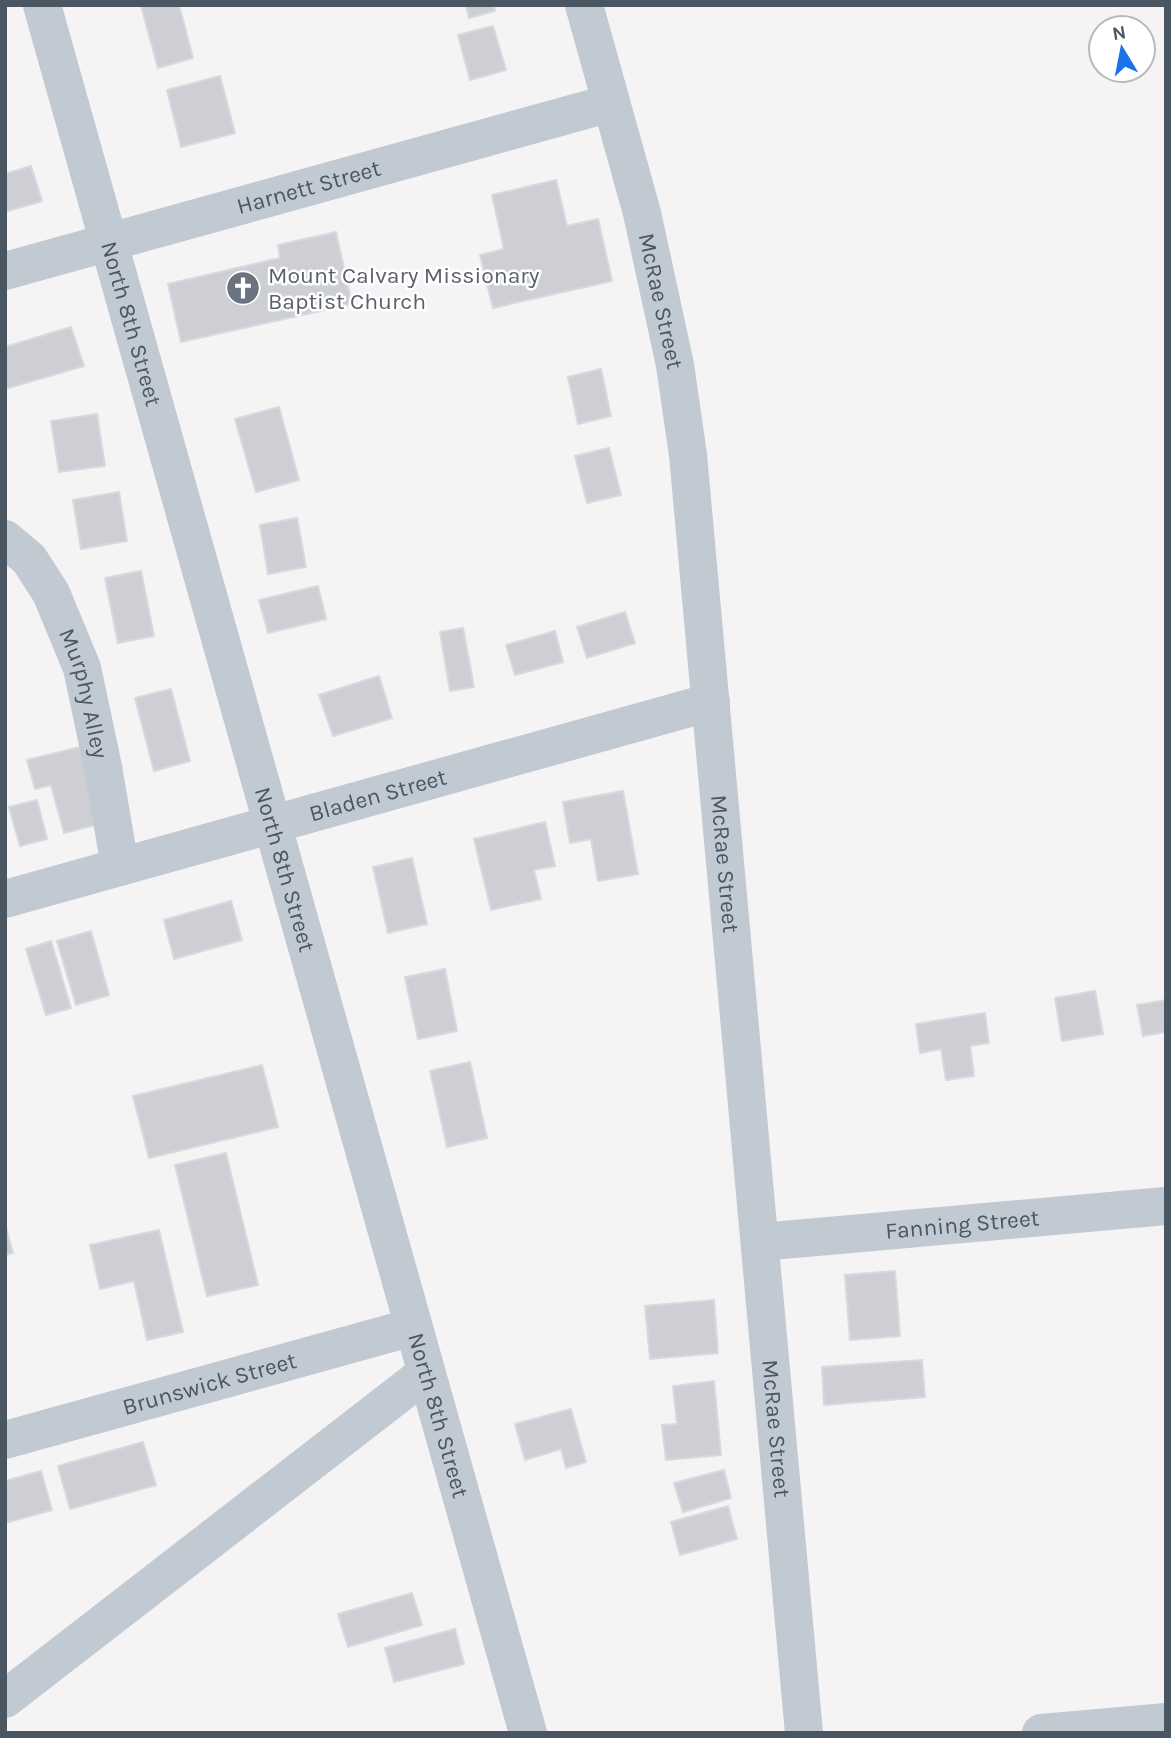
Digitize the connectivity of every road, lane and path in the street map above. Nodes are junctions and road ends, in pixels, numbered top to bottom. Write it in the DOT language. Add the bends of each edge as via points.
graph roads {
  1 [pos="42,5"];
  2 [pos="584,5"];
  3 [pos="611,103"];
  4 [pos="110,242"];
  5 [pos="5,271"];
  6 [pos="5,540"];
  7 [pos="711,702"];
  8 [pos="272,823"];
  9 [pos="120,867"];
  10 [pos="5,899"];
  11 [pos="1166,1206"];
  12 [pos="760,1242"];
  13 [pos="413,1326"];
  14 [pos="426,1373"];
  15 [pos="5,1440"];
  16 [pos="5,1699"];
  17 [pos="1166,1722"];
  18 [pos="528,1733"];
  19 [pos="804,1733"];
  20 [pos="1041,1733"];
  1 -- 4 [label="street, North 8th Street"];
  2 -- 3 [label="street, McRae Street"];
  3 -- 4 [label="street, Harnett Street"];
  3 -- 7 [label="street, McRae Street" via="642,213 675,365"];
  4 -- 5 [label="street, Harnett Street"];
  4 -- 8 [label="street, North 8th Street"];
  6 -- 9 [label="street, Murphy Alley" via="29,559 51,593 82,668"];
  7 -- 8 [label="street, Bladen Street"];
  7 -- 12 [label="street, McRae Street"];
  8 -- 9 [label="street, Bladen Street"];
  8 -- 13 [label="street, North 8th Street"];
  9 -- 10 [label="street, Bladen Street"];
  11 -- 12 [label="street, Fanning Street"];
  12 -- 19 [label="street, McRae Street"];
  13 -- 14 [label="street, North 8th Street"];
  13 -- 15 [label="street, Brunswick Street"];
  14 -- 16 [label="street"];
  14 -- 18 [label="street, North 8th Street"];
  17 -- 20 [label="street"];
}
